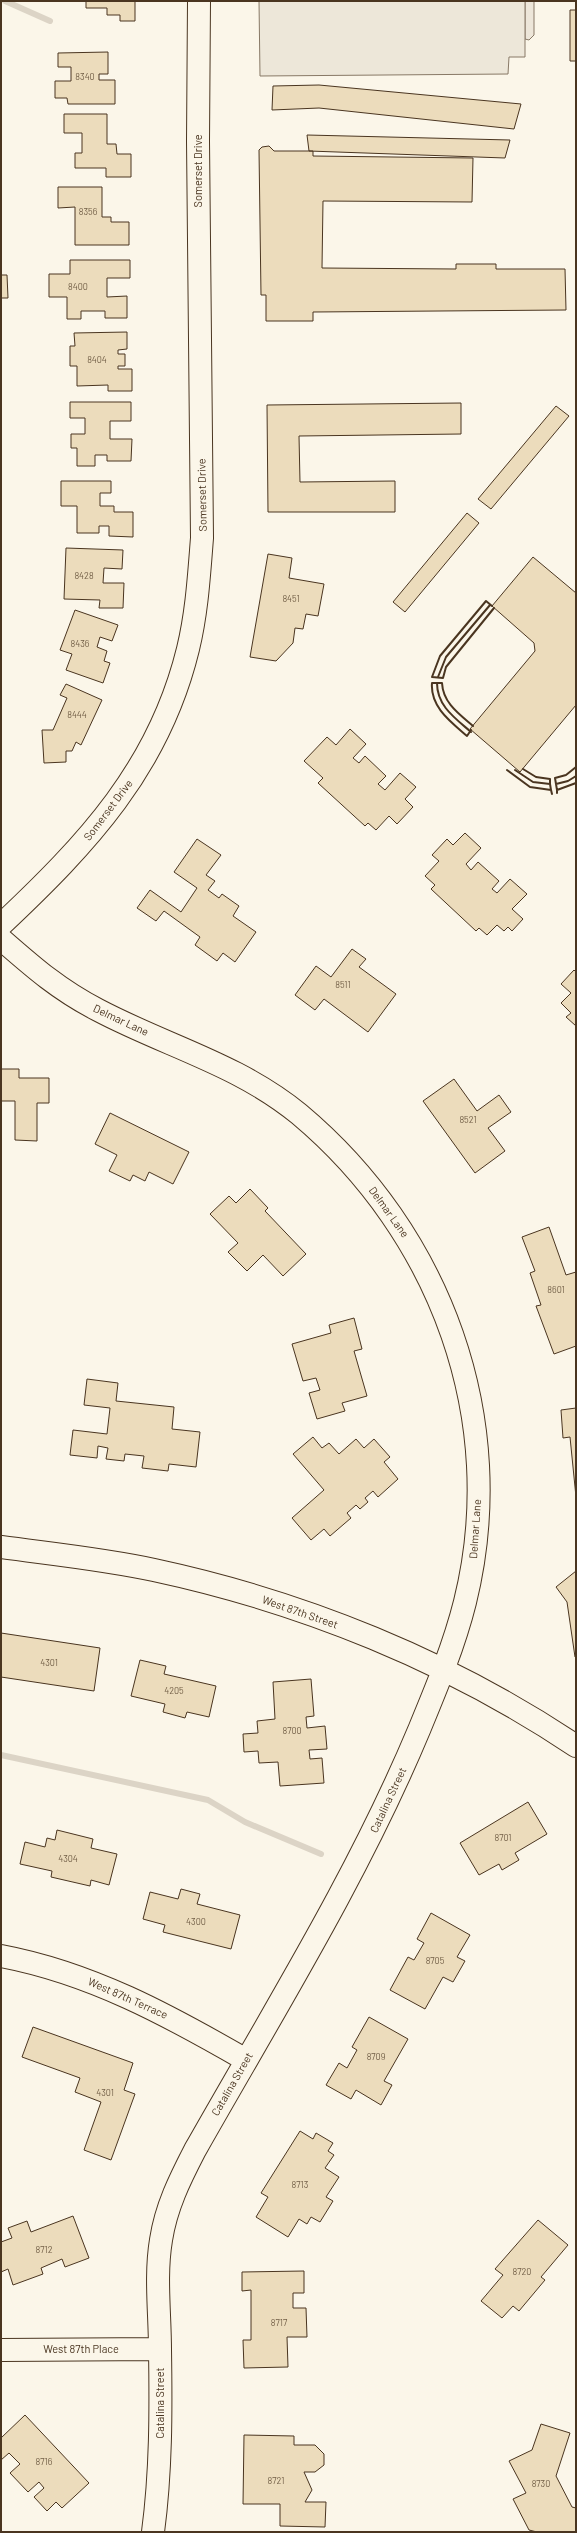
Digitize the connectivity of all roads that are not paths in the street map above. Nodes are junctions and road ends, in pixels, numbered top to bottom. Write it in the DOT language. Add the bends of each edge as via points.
graph roads {
  1 [pos="199,1"];
  2 [pos="1,925"];
  3 [pos="1,939"];
  4 [pos="1,1547"];
  5 [pos="442,1670"];
  6 [pos="576,1746"];
  7 [pos="1,1956"];
  8 [pos="246,2060"];
  9 [pos="160,2349"];
  10 [pos="1,2350"];
  11 [pos="152,2532"];
  1 -- 2 [label="street, Somerset Drive" via="202,538 198,596 188,649 175,692 157,734 129,784 95,830 59,870"];
  3 -- 5 [label="street, Delmar Lane" via="47,980 98,1010 211,1059 251,1080 297,1112 339,1150 376,1192 408,1239 434,1285 449,1321 465,1374 476,1438 476,1543 466,1600"];
  4 -- 5 [label="street, West 87th Street" via="81,1557 154,1570 255,1596 321,1618 396,1648"];
  5 -- 6 [label="street, West 87th Street" via="511,1706"];
  5 -- 8 [label="street, Catalina Street" via="395,1788 361,1858"];
  7 -- 8 [label="street, West 87th Terrace" via="69,1972 118,1991 173,2018"];
  8 -- 9 [label="street, Catalina Street" via="195,2150 169,2206 158,2268"];
  9 -- 10 [label="street, West 87th Place"];
  9 -- 11 [label="street, Catalina Street" via="160,2444"];
}
